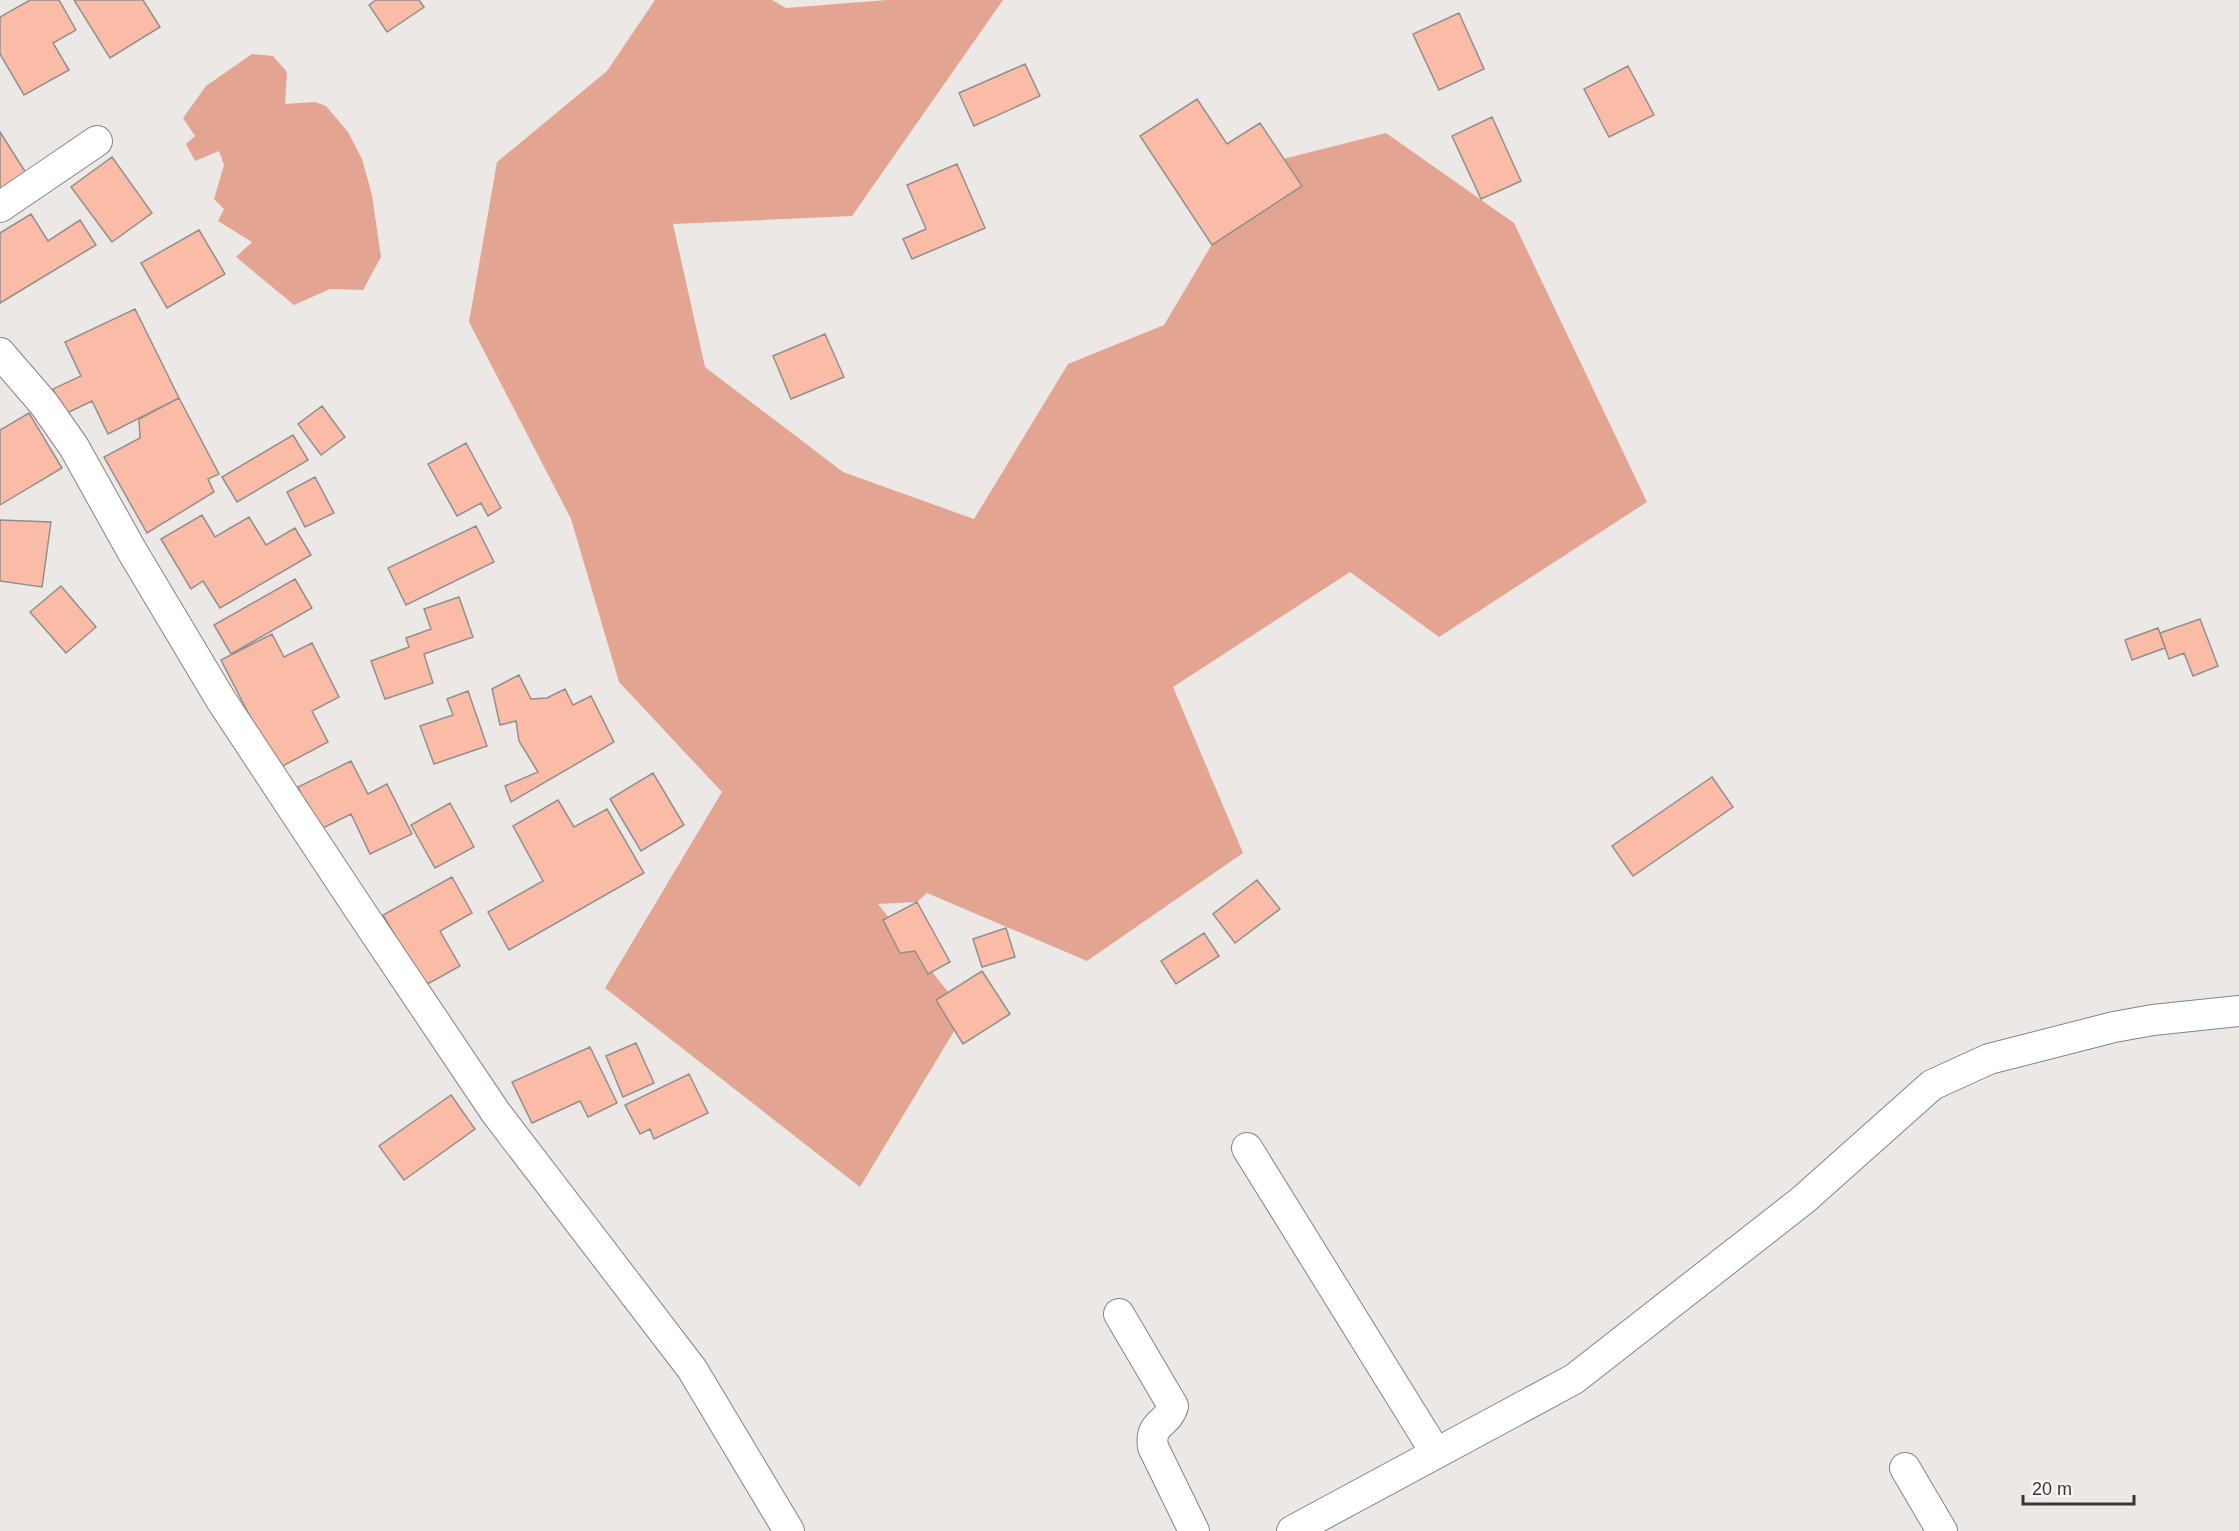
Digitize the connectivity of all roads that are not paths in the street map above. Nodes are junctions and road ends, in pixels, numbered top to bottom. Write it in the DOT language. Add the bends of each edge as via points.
graph roads {
  1 [pos="97,141"];
  2 [pos="0,207"];
  3 [pos="0,353"];
  4 [pos="2239,1011"];
  5 [pos="1247,1148"];
  6 [pos="1119,1314"];
  7 [pos="1436,1453"];
  8 [pos="1905,1468"];
  9 [pos="789,1531"];
  10 [pos="1194,1531"];
  11 [pos="1292,1531"];
  12 [pos="1942,1531"];
  1 -- 2 [label="street"];
  3 -- 9 [label="street" via="44,404 74,447 220,700 359,909 496,1113 692,1369"];
  4 -- 7 [label="street" via="2114,1027 1989,1059 1932,1085 1803,1200 1574,1378"];
  5 -- 7 [label="street"];
  6 -- 10 [label="street" via="1173,1406 1151,1437"];
  7 -- 11 [label="street"];
  8 -- 12 [label="street"];
}
